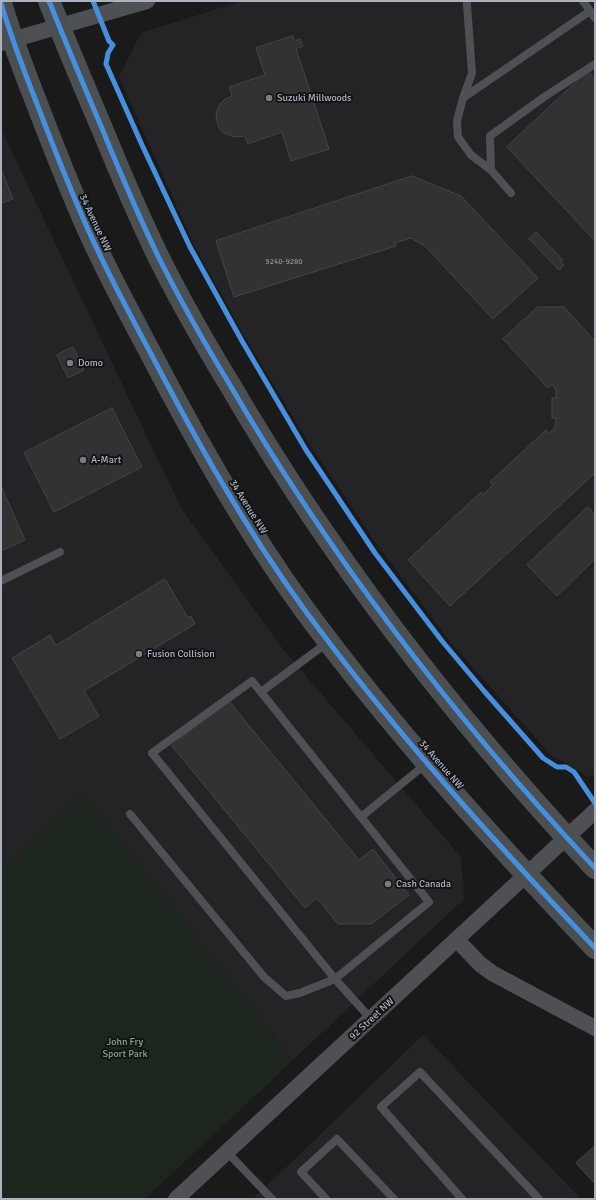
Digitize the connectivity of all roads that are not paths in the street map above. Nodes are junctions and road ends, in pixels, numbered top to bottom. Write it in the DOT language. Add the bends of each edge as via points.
graph roads {
  1 [pos="49,1"];
  2 [pos="147,1"];
  3 [pos="468,1"];
  4 [pos="583,1"];
  5 [pos="1,3"];
  6 [pos="590,10"];
  7 [pos="595,18"];
  8 [pos="59,26"];
  9 [pos="7,41"];
  10 [pos="595,64"];
  11 [pos="463,98"];
  12 [pos="490,170"];
  13 [pos="511,193"];
  14 [pos="60,552"];
  15 [pos="1,581"];
  16 [pos="329,642"];
  17 [pos="261,692"];
  18 [pos="427,763"];
  19 [pos="595,811"];
  20 [pos="130,814"];
  21 [pos="361,817"];
  22 [pos="567,838"];
  23 [pos="595,868"];
  24 [pos="526,875"];
  25 [pos="457,940"];
  26 [pos="595,948"];
  27 [pos="335,979"];
  28 [pos="371,1019"];
  29 [pos="595,1028"];
  30 [pos="227,1152"];
  31 [pos="176,1199"];
  32 [pos="272,1199"];
  33 [pos="326,1199"];
  34 [pos="394,1199"];
  35 [pos="462,1199"];
  36 [pos="540,1199"];
  1 -- 8 [label="main road"];
  2 -- 8 [label="street"];
  3 -- 11 [label="lane" via="472,73"];
  4 -- 6 [label="lane"];
  5 -- 9 [label="main road, 34 Avenue NW"];
  6 -- 7 [label="lane"];
  6 -- 11 [label="lane"];
  8 -- 9 [label="street"];
  8 -- 22 [label="main road" via="159,259 263,442 343,561 422,669"];
  9 -- 16 [label="main road, 34 Avenue NW" via="77,206 166,384 232,499 286,583"];
  10 -- 12 [label="lane" via="490,136"];
  11 -- 12 [label="lane" via="457,121 458,137 471,155"];
  12 -- 13 [label="lane"];
  14 -- 15 [label="lane"];
  16 -- 17 [label="lane"];
  16 -- 18 [label="main road, 34 Avenue NW"];
  17 -- 21 [label="lane"];
  17 -- 27 [label="lane" via="252,681 152,753"];
  18 -- 21 [label="lane"];
  18 -- 24 [label="main road, 34 Avenue NW"];
  19 -- 22 [label="street"];
  20 -- 27 [label="lane" via="264,977 286,996"];
  21 -- 27 [label="lane" via="429,902"];
  22 -- 23 [label="main road"];
  22 -- 24 [label="street, 92 Street NW"];
  24 -- 25 [label="street, 92 Street NW"];
  24 -- 26 [label="main road, 34 Avenue NW"];
  25 -- 28 [label="street, 92 Street NW"];
  25 -- 29 [label="street" via="492,973"];
  27 -- 28 [label="lane"];
  28 -- 30 [label="street, 92 Street NW"];
  30 -- 31 [label="street, 92 Street NW"];
  30 -- 32 [label="lane"];
  33 -- 34 [label="lane" via="301,1172 337,1139"];
  35 -- 36 [label="lane" via="381,1107 420,1072"];
}
